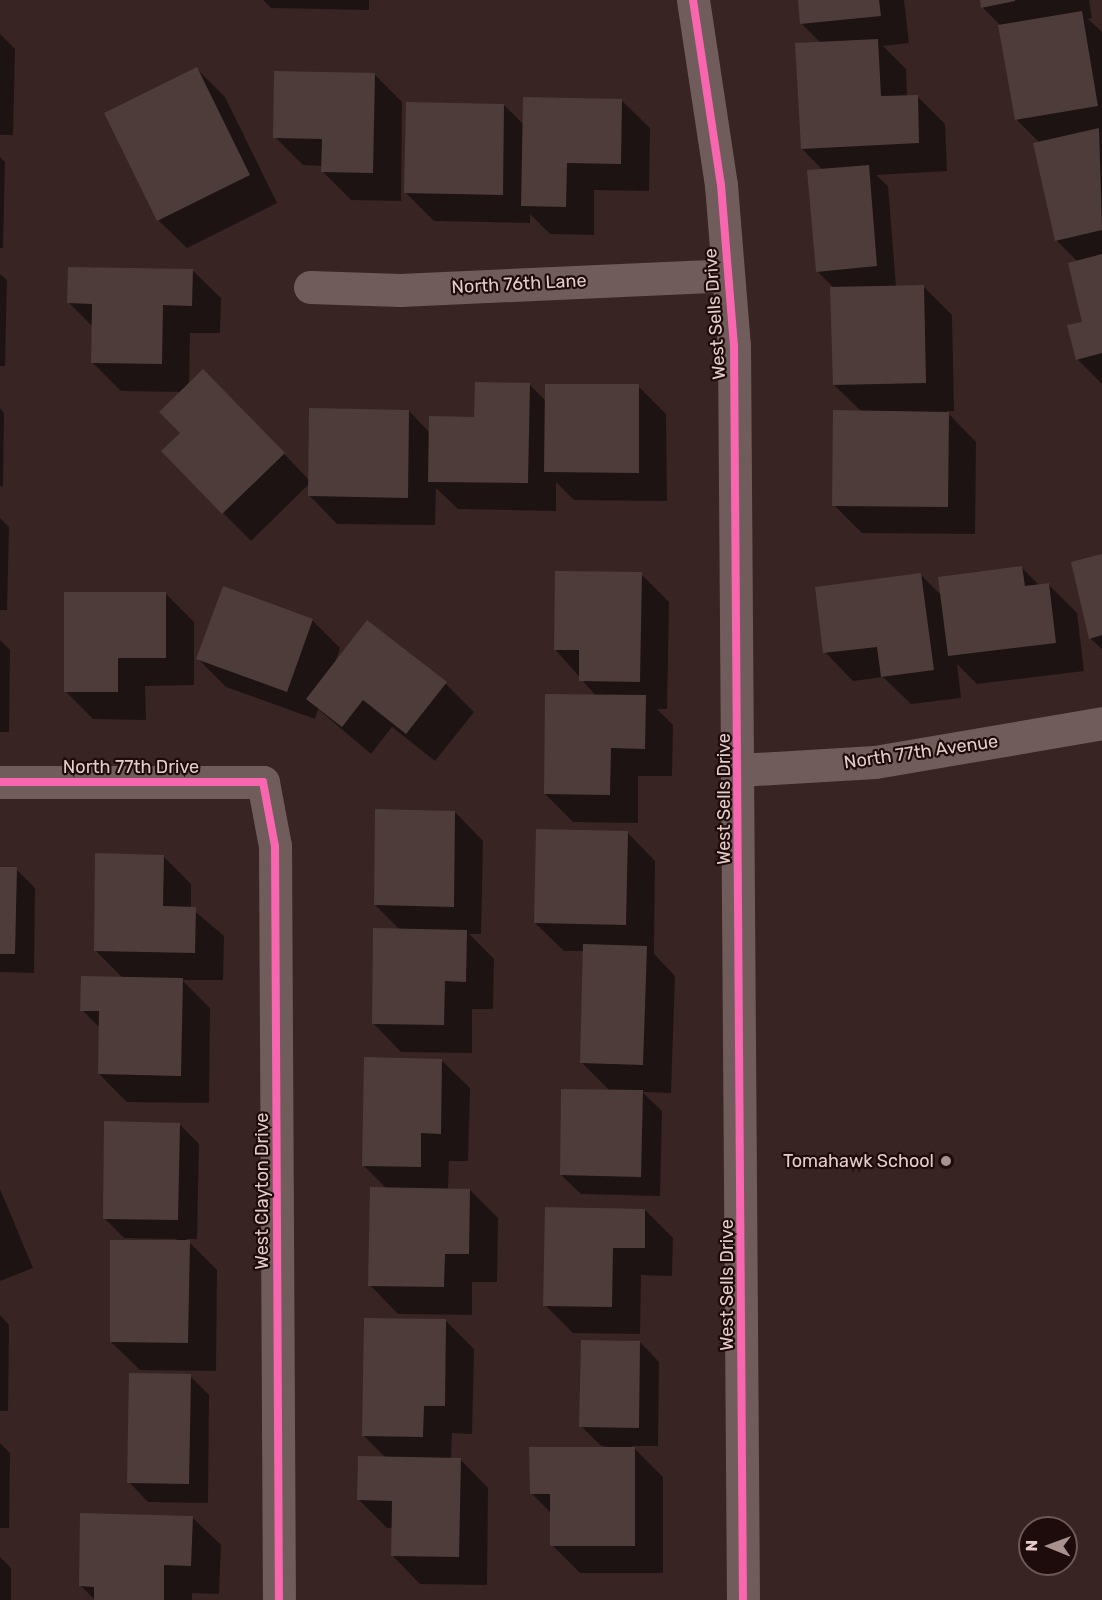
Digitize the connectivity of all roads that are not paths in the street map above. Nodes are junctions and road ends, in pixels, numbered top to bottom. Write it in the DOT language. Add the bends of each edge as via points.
graph roads {
  1 [pos="693,0"];
  2 [pos="728,275"];
  3 [pos="310,287"];
  4 [pos="1102,723"];
  5 [pos="739,770"];
  6 [pos="0,782"];
  7 [pos="263,782"];
  8 [pos="279,1600"];
  9 [pos="743,1600"];
  1 -- 2 [label="street, West Sells Drive" via="721,185"];
  2 -- 3 [label="street, North 76th Lane" via="400,290"];
  2 -- 5 [label="street, West Sells Drive" via="734,345"];
  4 -- 5 [label="street, North 77th Avenue" via="875,762"];
  5 -- 9 [label="street, West Sells Drive"];
  6 -- 7 [label="street, North 77th Drive"];
  7 -- 8 [label="street, West Clayton Drive" via="275,846"];
}
